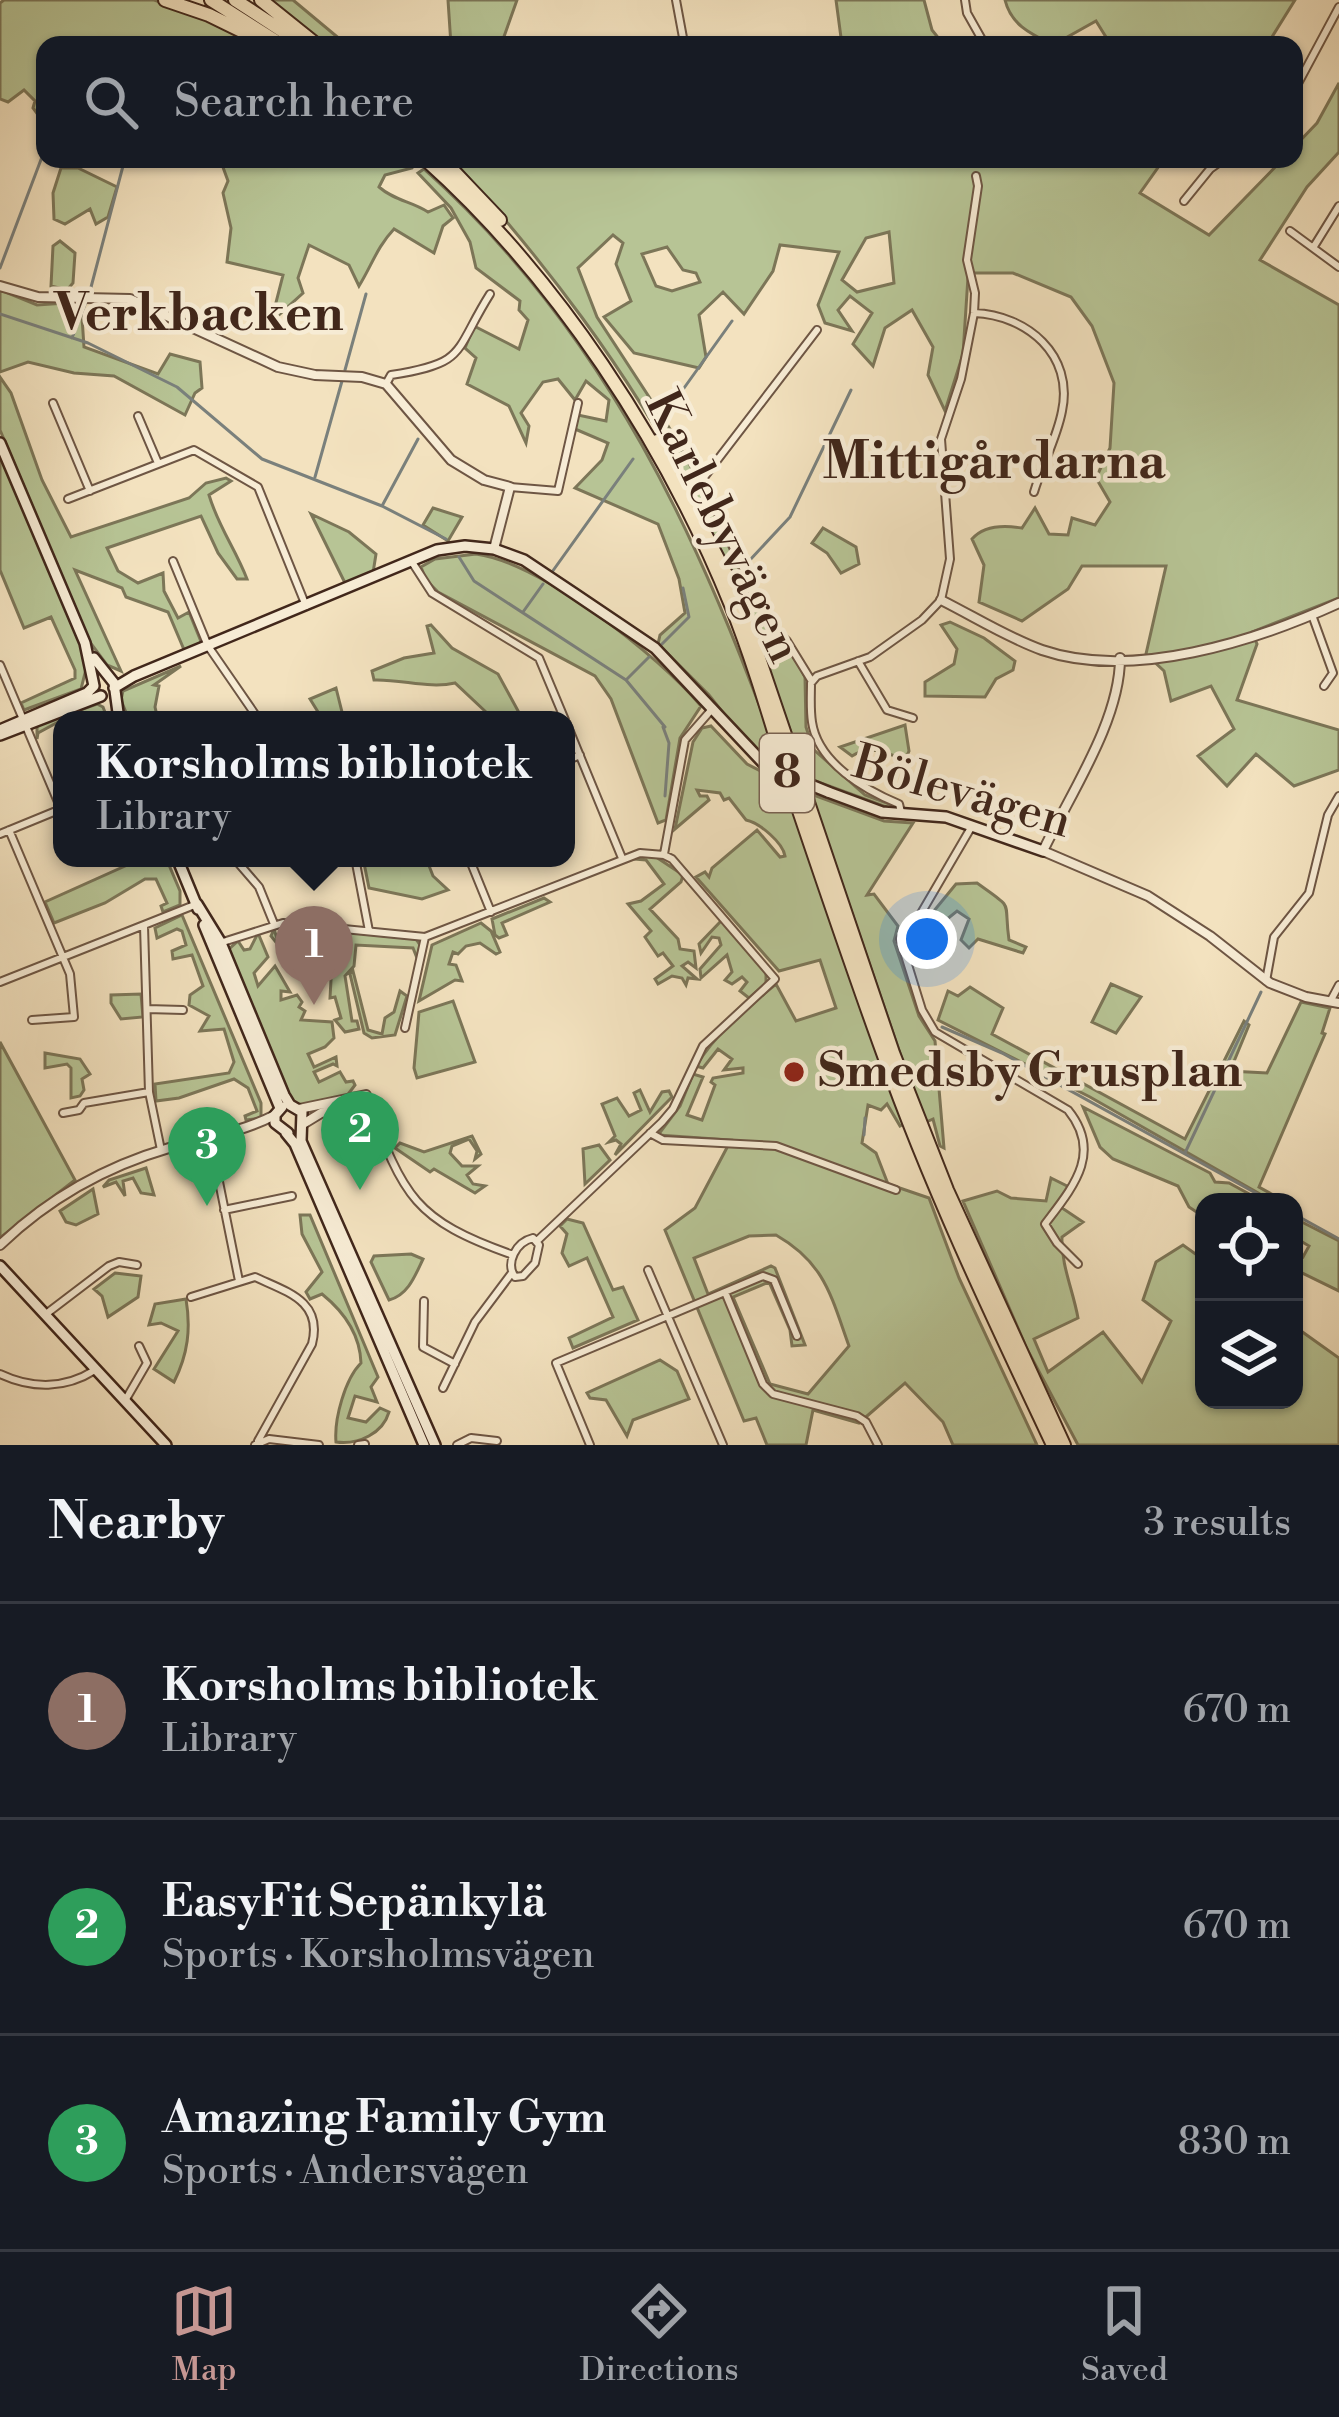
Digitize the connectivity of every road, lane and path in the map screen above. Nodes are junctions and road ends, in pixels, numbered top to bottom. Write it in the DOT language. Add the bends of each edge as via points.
graph roads {
  1 [pos="165,0"];
  2 [pos="211,0"];
  3 [pos="235,0"];
  4 [pos="261,0"];
  5 [pos="676,0"];
  6 [pos="965,0"];
  7 [pos="1339,7"];
  8 [pos="252,36"];
  9 [pos="268,36"];
  10 [pos="290,36"];
  11 [pos="306,36"];
  12 [pos="683,36"];
  13 [pos="980,36"];
  14 [pos="1303,74"];
  15 [pos="434,168"];
  16 [pos="450,168"];
  17 [pos="1211,168"];
  18 [pos="976,176"];
  19 [pos="1184,201"];
  20 [pos="1339,206"];
  21 [pos="1290,231"];
  22 [pos="1313,248"];
  23 [pos="1339,267"];
  24 [pos="0,286"];
  25 [pos="490,295"];
  26 [pos="974,313"];
  27 [pos="818,330"];
  28 [pos="386,384"];
  29 [pos="52,403"];
  30 [pos="578,403"];
  31 [pos="138,416"];
  32 [pos="0,443"];
  33 [pos="158,463"];
  34 [pos="510,487"];
  35 [pos="90,490"];
  36 [pos="1034,492"];
  37 [pos="68,499"];
  38 [pos="494,549"];
  39 [pos="411,560"];
  40 [pos="172,561"];
  41 [pos="941,601"];
  42 [pos="1339,603"];
  43 [pos="306,606"];
  44 [pos="1312,615"];
  45 [pos="208,646"];
  46 [pos="1120,658"];
  47 [pos="858,661"];
  48 [pos="0,665"];
  49 [pos="811,680"];
  50 [pos="1324,686"];
  51 [pos="105,687"];
  52 [pos="712,709"];
  53 [pos="114,711"];
  54 [pos="253,711"];
  55 [pos="562,711"];
  56 [pos="914,718"];
  57 [pos="24,720"];
  58 [pos="0,732"];
  59 [pos="575,743"];
  60 [pos="580,755"];
  61 [pos="575,757"];
  62 [pos="53,790"];
  63 [pos="1339,796"];
  64 [pos="53,812"];
  65 [pos="900,815"];
  66 [pos="972,826"];
  67 [pos="4,832"];
  68 [pos="1043,850"];
  69 [pos="664,855"];
  70 [pos="622,858"];
  71 [pos="181,867"];
  72 [pos="243,867"];
  73 [pos="358,867"];
  74 [pos="473,867"];
  75 [pos="196,904"];
  76 [pos="491,912"];
  77 [pos="274,924"];
  78 [pos="144,926"];
  79 [pos="369,931"];
  80 [pos="425,937"];
  81 [pos="217,944"];
  82 [pos="63,959"];
  83 [pos="1266,980"];
  84 [pos="0,982"];
  85 [pos="1339,985"];
  86 [pos="1335,1002"];
  87 [pos="146,1009"];
  88 [pos="183,1010"];
  89 [pos="32,1020"];
  90 [pos="405,1028"];
  91 [pos="149,1093"];
  92 [pos="367,1098"];
  93 [pos="286,1109"];
  94 [pos="63,1113"];
  95 [pos="252,1126"];
  96 [pos="301,1127"];
  97 [pos="282,1130"];
  98 [pos="650,1132"];
  99 [pos="210,1137"];
  100 [pos="161,1150"];
  101 [pos="896,1190"];
  102 [pos="292,1196"];
  103 [pos="224,1210"];
  104 [pos="538,1240"];
  105 [pos="0,1246"];
  106 [pos="513,1255"];
  107 [pos="236,1264"];
  108 [pos="1078,1264"];
  109 [pos="137,1265"];
  110 [pos="0,1266"];
  111 [pos="648,1270"];
  112 [pos="512,1274"];
  113 [pos="255,1276"];
  114 [pos="239,1281"];
  115 [pos="725,1292"];
  116 [pos="191,1298"];
  117 [pos="424,1301"];
  118 [pos="46,1315"];
  119 [pos="667,1316"];
  120 [pos="797,1336"];
  121 [pos="139,1346"];
  122 [pos="455,1364"];
  123 [pos="98,1368"];
  124 [pos="0,1374"];
  125 [pos="442,1388"];
  126 [pos="126,1399"];
  127 [pos="497,1441"];
  128 [pos="257,1443"];
  129 [pos="166,1445"];
  130 [pos="319,1445"];
  131 [pos="424,1445"];
  132 [pos="434,1445"];
  133 [pos="458,1445"];
  134 [pos="590,1445"];
  135 [pos="723,1445"];
  136 [pos="878,1445"];
  137 [pos="1053,1445"];
  138 [pos="1064,1445"];
  1 -- 8 [label="highway"];
  2 -- 9 [label="highway"];
  3 -- 10 [label="highway"];
  4 -- 11 [label="highway"];
  5 -- 12 [label="street"];
  6 -- 13 [label="street"];
  7 -- 14 [label="street"];
  15 -- 137 [label="highway, Karlebyvägen / 8" via="491,222 579,332 703,547 743,640 936,1194"];
  16 -- 138 [label="highway, Karlebyvägen / 8" via="542,271 628,390 739,599 901,1072"];
  17 -- 19 [label="street"];
  18 -- 26 [label="street" via="967,260"];
  20 -- 22 [label="street"];
  21 -- 22 [label="street"];
  22 -- 23 [label="street"];
  24 -- 28 [label="street" via="38,297 130,299 278,367"];
  25 -- 28 [label="street" via="460,352 391,375"];
  26 -- 36 [label="street" via="1020,322 1059,368 1062,413"];
  26 -- 41 [label="street" via="941,439 950,559"];
  27 -- 49 [label="street" via="702,481 770,626"];
  28 -- 34 [label="street" via="451,460"];
  29 -- 35 [label="street"];
  30 -- 34 [label="street" via="558,491"];
  31 -- 33 [label="street"];
  32 -- 51 [label="main road"];
  33 -- 35 [label="street"];
  33 -- 43 [label="street" via="194,450 258,487"];
  34 -- 38 [label="street"];
  35 -- 37 [label="street"];
  38 -- 39 [label="main road" via="450,548"];
  38 -- 52 [label="main road, Bölevägen" via="524,560 655,648"];
  39 -- 43 [label="main road"];
  39 -- 55 [label="street" via="432,593 539,658"];
  40 -- 45 [label="street"];
  41 -- 46 [label="street" via="1047,652"];
  41 -- 47 [label="street"];
  42 -- 44 [label="street"];
  43 -- 45 [label="main road"];
  44 -- 46 [label="street" via="1198,653"];
  44 -- 50 [label="street" via="1333,673"];
  45 -- 51 [label="main road"];
  45 -- 54 [label="street"];
  46 -- 68 [label="street" via="1111,711"];
  47 -- 49 [label="street"];
  47 -- 56 [label="street" via="887,710"];
  48 -- 57 [label="street"];
  49 -- 65 [label="street" via="818,742 859,784 899,804"];
  51 -- 53 [label="main road"];
  51 -- 57 [label="main road"];
  52 -- 65 [label="main road, Bölevägen, bridge" via="767,767"];
  52 -- 69 [label="street" via="685,740"];
  57 -- 58 [label="main road"];
  57 -- 62 [label="street"];
  59 -- 60 [label="street"];
  60 -- 61 [label="street"];
  60 -- 70 [label="street"];
  63 -- 83 [label="street" via="1309,893 1274,937"];
  64 -- 67 [label="street"];
  65 -- 66 [label="main road, Bölevägen"];
  66 -- 68 [label="main road, Bölevägen"];
  66 -- 108 [label="street" via="903,932 901,948 934,1031 1077,1121 1084,1162 1045,1224"];
  67 -- 82 [label="street"];
  68 -- 83 [label="street, Bölevägen" via="1148,896"];
  69 -- 70 [label="street"];
  69 -- 98 [label="street" via="776,980 703,1046 673,1109"];
  70 -- 76 [label="street"];
  71 -- 75 [label="main road"];
  72 -- 77 [label="street"];
  73 -- 79 [label="street"];
  74 -- 76 [label="street"];
  75 -- 78 [label="street"];
  75 -- 81 [label="main road"];
  76 -- 80 [label="street"];
  77 -- 79 [label="street"];
  77 -- 81 [label="street"];
  78 -- 82 [label="street"];
  78 -- 87 [label="street"];
  79 -- 80 [label="street"];
  80 -- 90 [label="street"];
  81 -- 93 [label="main road"];
  82 -- 84 [label="street"];
  82 -- 89 [label="street" via="74,1017"];
  83 -- 86 [label="street, Bölevägen"];
  85 -- 86 [label="street"];
  87 -- 88 [label="street"];
  87 -- 91 [label="street"];
  91 -- 94 [label="street"];
  91 -- 100 [label="street"];
  92 -- 93 [label="street"];
  92 -- 96 [label="street"];
  92 -- 106 [label="street" via="403,1184 425,1213"];
  93 -- 95 [label="street"];
  93 -- 96 [label="main road"];
  93 -- 97 [label="main road"];
  95 -- 97 [label="street"];
  95 -- 99 [label="street"];
  96 -- 97 [label="main road"];
  96 -- 132 [label="main road"];
  97 -- 131 [label="main road" via="295,1144"];
  98 -- 101 [label="street" via="663,1140 776,1147"];
  98 -- 104 [label="street"];
  99 -- 100 [label="street"];
  99 -- 103 [label="street"];
  100 -- 105 [label="street" via="66,1192"];
  102 -- 103 [label="street"];
  103 -- 107 [label="street"];
  104 -- 106 [label="street" via="525,1240"];
  104 -- 112 [label="street" via="532,1268"];
  106 -- 112 [label="street"];
  107 -- 113 [label="street"];
  107 -- 114 [label="street"];
  109 -- 118 [label="street" via="109,1266"];
  110 -- 118 [label="main road"];
  111 -- 119 [label="street"];
  112 -- 122 [label="street"];
  113 -- 114 [label="street"];
  113 -- 128 [label="street" via="304,1300 315,1328"];
  114 -- 116 [label="street"];
  115 -- 119 [label="street"];
  115 -- 120 [label="street" via="772,1278"];
  115 -- 136 [label="street" via="763,1384 773,1394 857,1416"];
  117 -- 122 [label="street" via="423,1347"];
  118 -- 123 [label="main road"];
  119 -- 134 [label="street" via="556,1363"];
  119 -- 135 [label="street"];
  121 -- 126 [label="street" via="147,1363"];
  122 -- 125 [label="street"];
  123 -- 124 [label="street" via="49,1386"];
  123 -- 126 [label="main road"];
  126 -- 129 [label="main road"];
  127 -- 133 [label="street"];
  128 -- 130 [label="street"];
}
